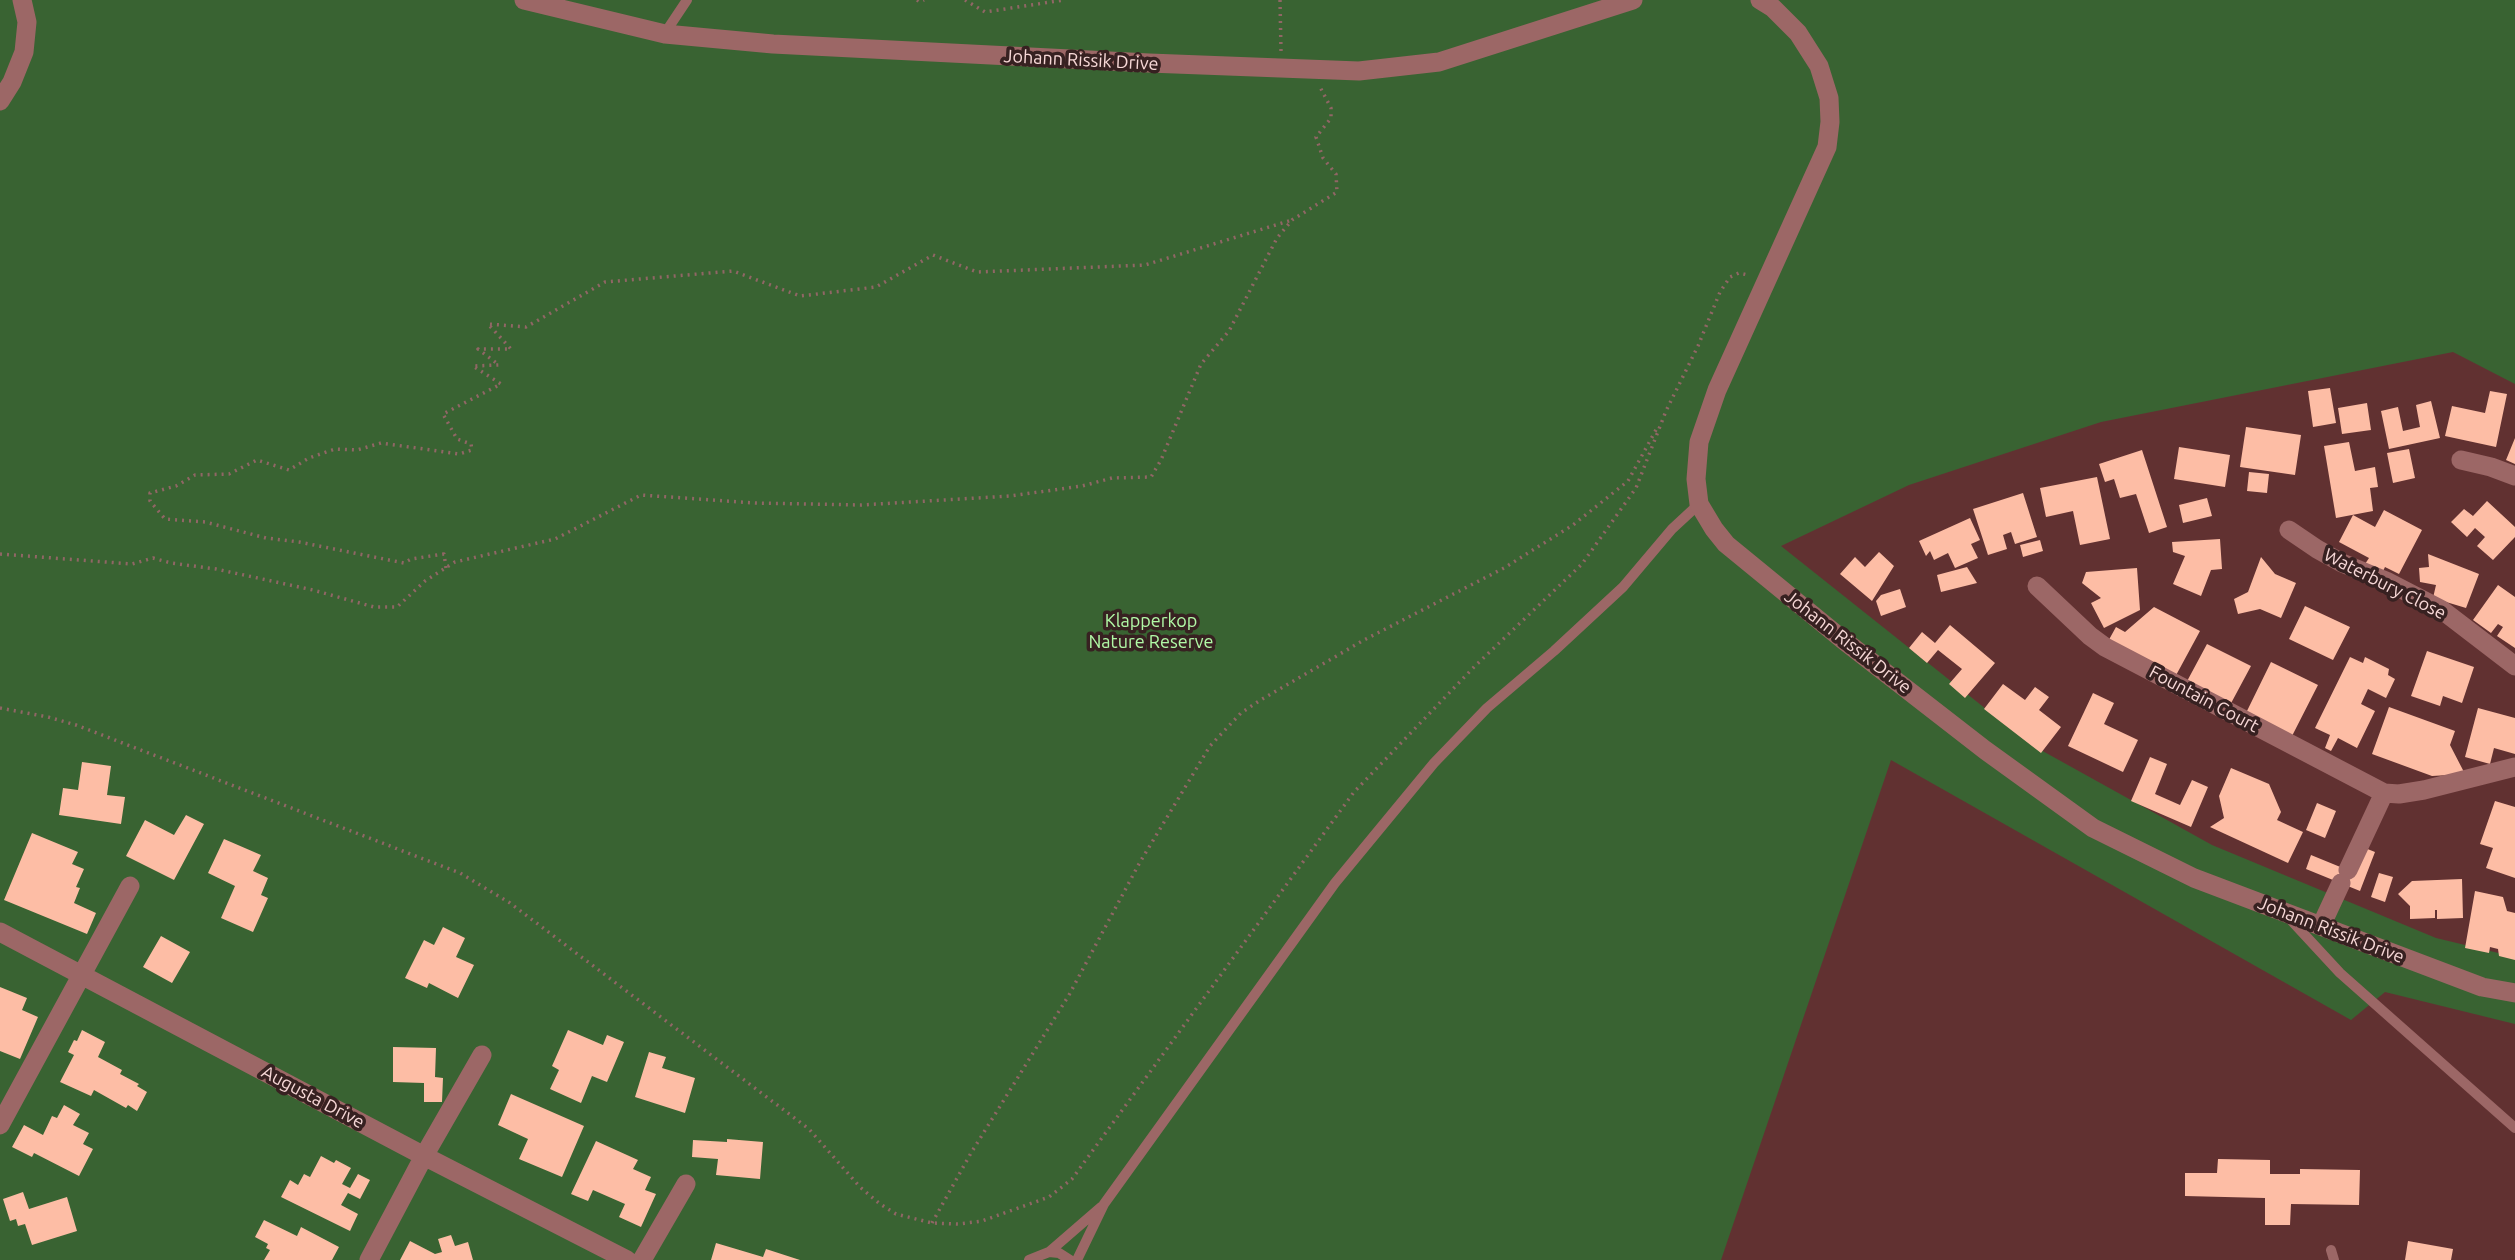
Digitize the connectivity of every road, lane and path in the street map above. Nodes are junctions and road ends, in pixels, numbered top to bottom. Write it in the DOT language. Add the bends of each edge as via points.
graph roads {
  1 [pos="22,0"];
  2 [pos="524,0"];
  3 [pos="687,0"];
  4 [pos="917,0"];
  5 [pos="924,0"];
  6 [pos="965,0"];
  7 [pos="1064,0"];
  8 [pos="1280,0"];
  9 [pos="1633,0"];
  10 [pos="1760,0"];
  11 [pos="664,34"];
  12 [pos="1281,56"];
  13 [pos="1310,69"];
  14 [pos="0,101"];
  15 [pos="1292,220"];
  16 [pos="1765,284"];
  17 [pos="1666,411"];
  18 [pos="2461,460"];
  19 [pos="2515,476"];
  20 [pos="1699,504"];
  21 [pos="2288,530"];
  22 [pos="0,554"];
  23 [pos="446,568"];
  24 [pos="2037,586"];
  25 [pos="2515,666"];
  26 [pos="0,708"];
  27 [pos="2515,767"];
  28 [pos="2384,793"];
  29 [pos="130,886"];
  30 [pos="2283,911"];
  31 [pos="2321,926"];
  32 [pos="0,932"];
  33 [pos="80,974"];
  34 [pos="2515,993"];
  35 [pos="482,1055"];
  36 [pos="0,1125"];
  37 [pos="2515,1128"];
  38 [pos="424,1156"];
  39 [pos="686,1184"];
  40 [pos="1104,1204"];
  41 [pos="932,1223"];
  42 [pos="1049,1251"];
  43 [pos="369,1260"];
  44 [pos="627,1260"];
  45 [pos="642,1260"];
  46 [pos="1029,1260"];
  47 [pos="1070,1260"];
  48 [pos="1077,1260"];
  1 -- 14 [label="street" via="27,22 24,52"];
  2 -- 11 [label="street, Johann Rissik Drive"];
  3 -- 11 [label="lane"];
  4 -- 5 [label="path"];
  6 -- 7 [label="path" via="985,12"];
  8 -- 12 [label="path"];
  9 -- 13 [label="street, Johann Rissik Drive" via="1439,62 1359,71"];
  10 -- 16 [label="street" via="1798,33 1819,66 1829,98 1830,121 1827,147"];
  11 -- 13 [label="street, Johann Rissik Drive" via="828,47"];
  13 -- 15 [label="path" via="1331,108 1331,118 1316,137 1323,158 1336,174 1337,192"];
  15 -- 23 [label="path" via="1277,238 1230,331 1201,364 1151,477 1112,478 1010,496 861,505 642,495 555,540 455,562"];
  15 -- 23 [label="path" via="1145,265 977,272 933,255 876,287 800,296 733,271 605,282 526,327 488,324 510,349 478,349 499,365 473,366 501,384 443,414 457,439 471,444 472,450 459,454 381,443 357,450 335,449 289,470 257,460 229,474 195,475 150,493 150,501 165,519 205,522 404,563 444,554"];
  16 -- 17 [label="path" via="1739,273 1730,276"];
  16 -- 20 [label="street" via="1699,442"];
  17 -- 41 [label="path" via="1636,488 1582,564 1475,666 1354,792 1072,1179 1049,1198 999,1216 958,1224"];
  17 -- 41 [label="path" via="1628,481 1573,526 1259,701 1210,746 1140,862 1069,995"];
  18 -- 19 [label="street"];
  20 -- 30 [label="street, Johann Rissik Drive" via="1726,544 1985,750 2093,828 2194,878"];
  20 -- 40 [label="lane" via="1623,587 1487,708 1434,763 1335,883"];
  21 -- 25 [label="street, Waterbury Close" via="2342,563 2442,610"];
  22 -- 23 [label="path" via="132,564 153,558 374,607 397,607"];
  24 -- 28 [label="street, Fountain Court" via="2105,647"];
  26 -- 41 [label="path" via="76,725 460,873 510,904 810,1129 880,1204 896,1214"];
  27 -- 28 [label="street" via="2424,790"];
  28 -- 31 [label="street"];
  29 -- 33 [label="street"];
  30 -- 31 [label="street, Johann Rissik Drive"];
  30 -- 37 [label="lane" via="2340,973"];
  31 -- 34 [label="street, Johann Rissik Drive" via="2482,987"];
  32 -- 33 [label="street, Augusta Drive"];
  33 -- 36 [label="street"];
  33 -- 38 [label="street, Augusta Drive"];
  35 -- 38 [label="street"];
  38 -- 43 [label="street"];
  38 -- 44 [label="street, Augusta Drive"];
  39 -- 45 [label="street"];
  40 -- 42 [label="lane"];
  40 -- 48 [label="lane"];
  42 -- 46 [label="lane"];
  42 -- 47 [label="lane"];
}
